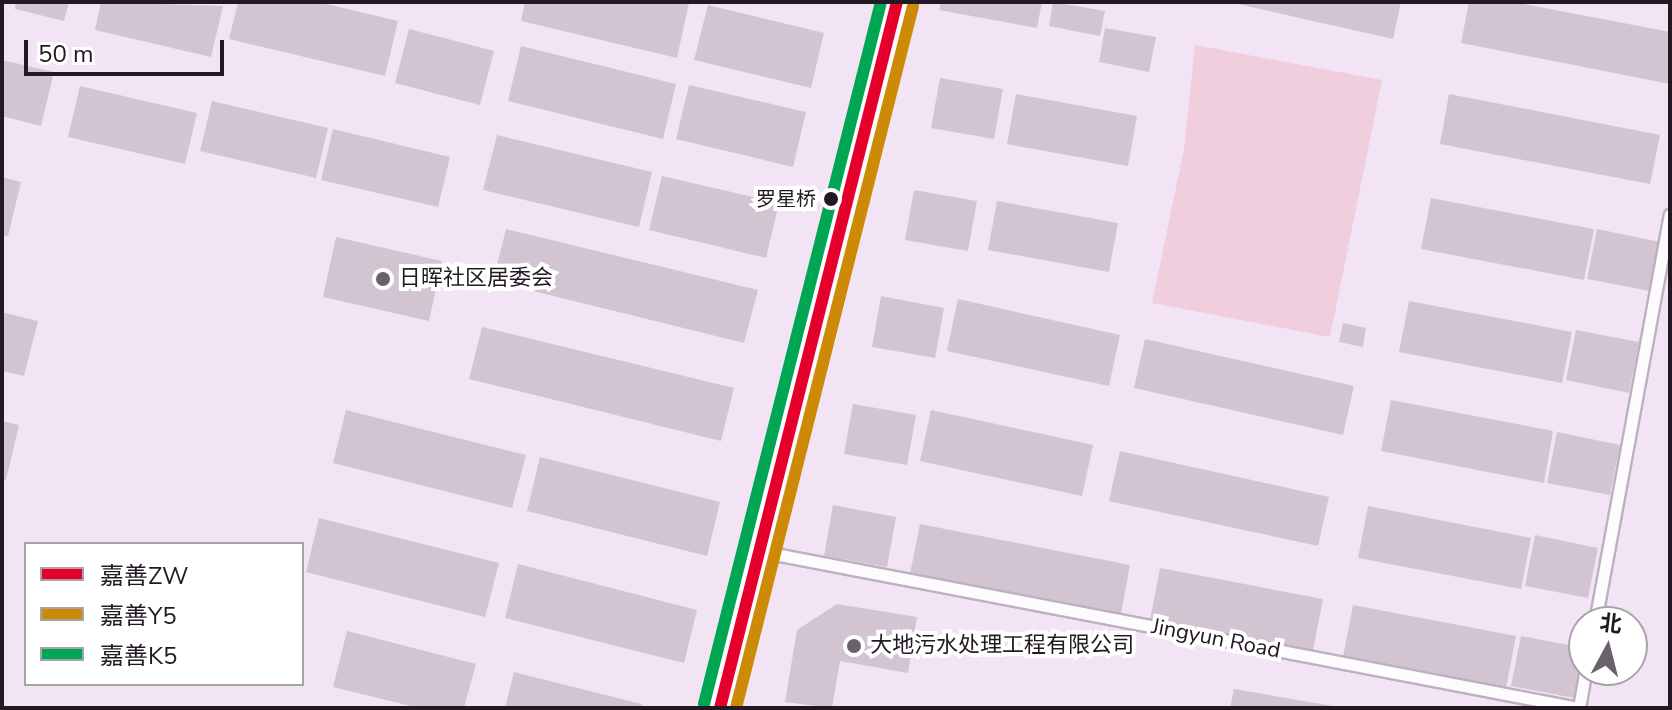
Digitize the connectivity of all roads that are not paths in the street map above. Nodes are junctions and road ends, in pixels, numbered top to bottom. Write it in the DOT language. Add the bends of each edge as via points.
graph roads {
  1 [pos="897,2"];
  2 [pos="1670,215"];
  3 [pos="759,551"];
  4 [pos="1598,606"];
  5 [pos="1583,686"];
  6 [pos="720,708"];
  7 [pos="1579,708"];
  1 -- 3 [label="street"];
  2 -- 4 [label="lane"];
  3 -- 6 [label="street"];
  3 -- 7 [label="lane, Jingyun Road"];
  5 -- 7 [label="lane, Jingyun Road"];
}
